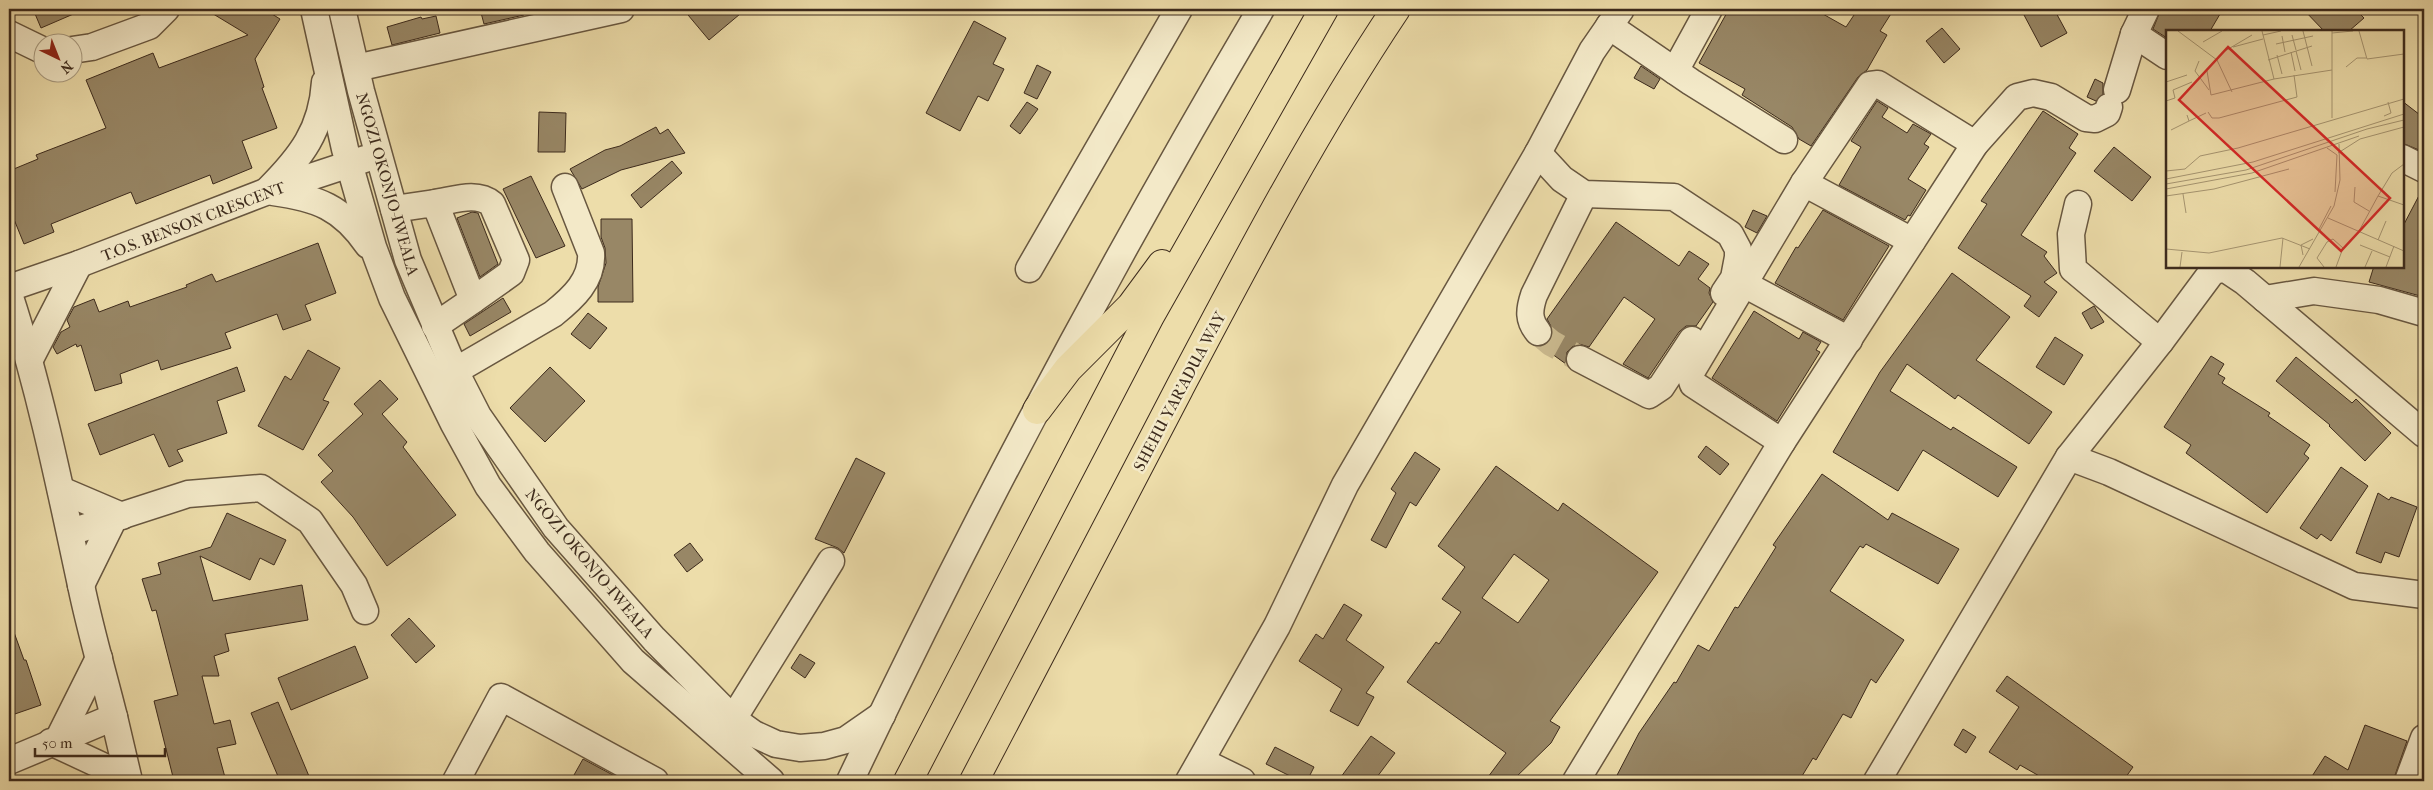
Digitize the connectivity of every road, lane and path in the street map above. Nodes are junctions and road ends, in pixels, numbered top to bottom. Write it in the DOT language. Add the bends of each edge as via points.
graph roads {
  1 [pos="166,9"];
  2 [pos="314,9"];
  3 [pos="342,9"];
  4 [pos="621,9"];
  5 [pos="1179,9"];
  6 [pos="1261,9"];
  7 [pos="1324,9"];
  8 [pos="1396,9"];
  9 [pos="1709,9"];
  10 [pos="2146,9"];
  11 [pos="546,17"];
  12 [pos="1615,17"];
  13 [pos="9,34"];
  14 [pos="2134,34"];
  15 [pos="32,45"];
  16 [pos="82,48"];
  17 [pos="2166,55"];
  18 [pos="326,68"];
  19 [pos="356,68"];
  20 [pos="1676,71"];
  21 [pos="1784,140"];
  22 [pos="1974,144"];
  23 [pos="1538,153"];
  24 [pos="378,154"];
  25 [pos="2403,158"];
  26 [pos="349,165"];
  27 [pos="2424,169"];
  28 [pos="1804,183"];
  29 [pos="565,187"];
  30 [pos="268,191"];
  31 [pos="1219,192"];
  32 [pos="1584,194"];
  33 [pos="436,203"];
  34 [pos="2078,204"];
  35 [pos="394,209"];
  36 [pos="1912,240"];
  37 [pos="378,260"];
  38 [pos="79,264"];
  39 [pos="1029,269"];
  40 [pos="1744,284"];
  41 [pos="9,288"];
  42 [pos="9,294"];
  43 [pos="2265,299"];
  44 [pos="473,300"];
  45 [pos="2424,313"];
  46 [pos="435,326"];
  47 [pos="1538,332"];
  48 [pos="1849,340"];
  49 [pos="2160,342"];
  50 [pos="19,353"];
  51 [pos="1580,359"];
  52 [pos="454,371"];
  53 [pos="1037,410"];
  54 [pos="2424,434"];
  55 [pos="1782,442"];
  56 [pos="2069,457"];
  57 [pos="61,490"];
  58 [pos="118,517"];
  59 [pos="71,532"];
  60 [pos="831,561"];
  61 [pos="81,585"];
  62 [pos="2424,595"];
  63 [pos="366,610"];
  64 [pos="99,658"];
  65 [pos="882,715"];
  66 [pos="114,718"];
  67 [pos="733,719"];
  68 [pos="2424,738"];
  69 [pos="766,740"];
  70 [pos="55,741"];
  71 [pos="9,761"];
  72 [pos="1195,771"];
  73 [pos="745,772"];
  74 [pos="128,780"];
  75 [pos="456,781"];
  76 [pos="655,781"];
  77 [pos="771,781"];
  78 [pos="850,781"];
  79 [pos="908,781"];
  80 [pos="974,781"];
  81 [pos="1242,781"];
  82 [pos="1576,781"];
  83 [pos="1877,781"];
  84 [pos="2408,781"];
  1 -- 16 [label="street" via="150,26"];
  2 -- 18 [label="street, NGOZI OKONJO-IWEALA"];
  3 -- 19 [label="street, NGOZI OKONJO-IWEALA"];
  4 -- 11 [label="street"];
  5 -- 39 [label="street"];
  6 -- 53 [label="street" via="1154,192"];
  7 -- 31 [label="highway"];
  8 -- 80 [label="highway, SHEHU YAR'ADUA WAY" via="1285,193"];
  9 -- 20 [label="street"];
  10 -- 14 [label="street"];
  11 -- 19 [label="street"];
  12 -- 20 [label="street"];
  12 -- 23 [label="street" via="1592,51"];
  13 -- 15 [label="street"];
  14 -- 17 [label="street"];
  14 -- 22 [label="street" via="2107,114 2095,119 2086,118 2051,97 2033,93 2017,98"];
  18 -- 26 [label="street, NGOZI OKONJO-IWEALA"];
  18 -- 30 [label="street" via="323,104 314,130 303,150"];
  19 -- 24 [label="street, NGOZI OKONJO-IWEALA"];
  20 -- 21 [label="street"];
  22 -- 28 [label="street" via="1878,84 1870,85"];
  22 -- 36 [label="street"];
  23 -- 32 [label="street" via="1562,179"];
  23 -- 72 [label="street" via="1345,485 1277,626"];
  24 -- 26 [label="street, T.O.S. BENSON CRESCENT"];
  24 -- 35 [label="street, NGOZI OKONJO-IWEALA"];
  25 -- 27 [label="street"];
  26 -- 30 [label="street, T.O.S. BENSON CRESCENT"];
  26 -- 37 [label="street, NGOZI OKONJO-IWEALA"];
  28 -- 36 [label="street"];
  28 -- 40 [label="street"];
  29 -- 52 [label="street" via="591,253 592,263 585,282 553,314"];
  30 -- 37 [label="street" via="305,196 329,206 347,219"];
  30 -- 38 [label="street, T.O.S. BENSON CRESCENT"];
  31 -- 53 [label="highway" via="1131,306 1068,369"];
  31 -- 79 [label="highway" via="1150,316"];
  32 -- 47 [label="street" via="1529,310 1530,320"];
  32 -- 51 [label="street" via="1674,197 1730,234 1738,249 1734,278 1661,387 1653,394 1646,394"];
  33 -- 35 [label="street"];
  33 -- 44 [label="street"];
  33 -- 44 [label="street" via="474,196 486,199 492,204 516,260 511,273"];
  34 -- 49 [label="street" via="2071,234 2072,269"];
  35 -- 46 [label="street, NGOZI OKONJO-IWEALA" via="408,260"];
  36 -- 48 [label="street"];
  37 -- 73 [label="street, NGOZI OKONJO-IWEALA" via="392,298 488,486 537,552 633,661"];
  38 -- 41 [label="street, T.O.S. BENSON CRESCENT"];
  38 -- 50 [label="street"];
  40 -- 48 [label="street"];
  40 -- 55 [label="street" via="1692,368 1691,379 1693,384"];
  42 -- 50 [label="street"];
  43 -- 45 [label="street" via="2314,291 2379,300"];
  43 -- 49 [label="street" via="2224,268 2212,272"];
  43 -- 54 [label="street"];
  44 -- 46 [label="street"];
  46 -- 52 [label="street, NGOZI OKONJO-IWEALA"];
  48 -- 55 [label="street"];
  49 -- 56 [label="street"];
  50 -- 57 [label="street"];
  52 -- 67 [label="street, NGOZI OKONJO-IWEALA" via="478,416 556,528 610,592"];
  53 -- 65 [label="street"];
  55 -- 82 [label="street"];
  56 -- 62 [label="street" via="2109,472 2354,586"];
  56 -- 83 [label="street"];
  57 -- 58 [label="street"];
  57 -- 59 [label="street"];
  58 -- 59 [label="street"];
  58 -- 61 [label="street"];
  58 -- 63 [label="street" via="188,494 261,488 310,521 354,585"];
  59 -- 61 [label="street"];
  60 -- 67 [label="street"];
  61 -- 64 [label="street"];
  64 -- 66 [label="street"];
  64 -- 70 [label="street"];
  65 -- 69 [label="street, NGOZI OKONJO-IWEALA" via="846,740 824,746 800,748"];
  65 -- 78 [label="street"];
  66 -- 70 [label="street"];
  66 -- 74 [label="street"];
  67 -- 69 [label="street, NGOZI OKONJO-IWEALA"];
  68 -- 84 [label="street"];
  69 -- 73 [label="street"];
  70 -- 71 [label="street"];
  70 -- 74 [label="street"];
  72 -- 81 [label="street"];
  73 -- 77 [label="street, NGOZI OKONJO-IWEALA"];
  75 -- 76 [label="street" via="500,697"];
}
